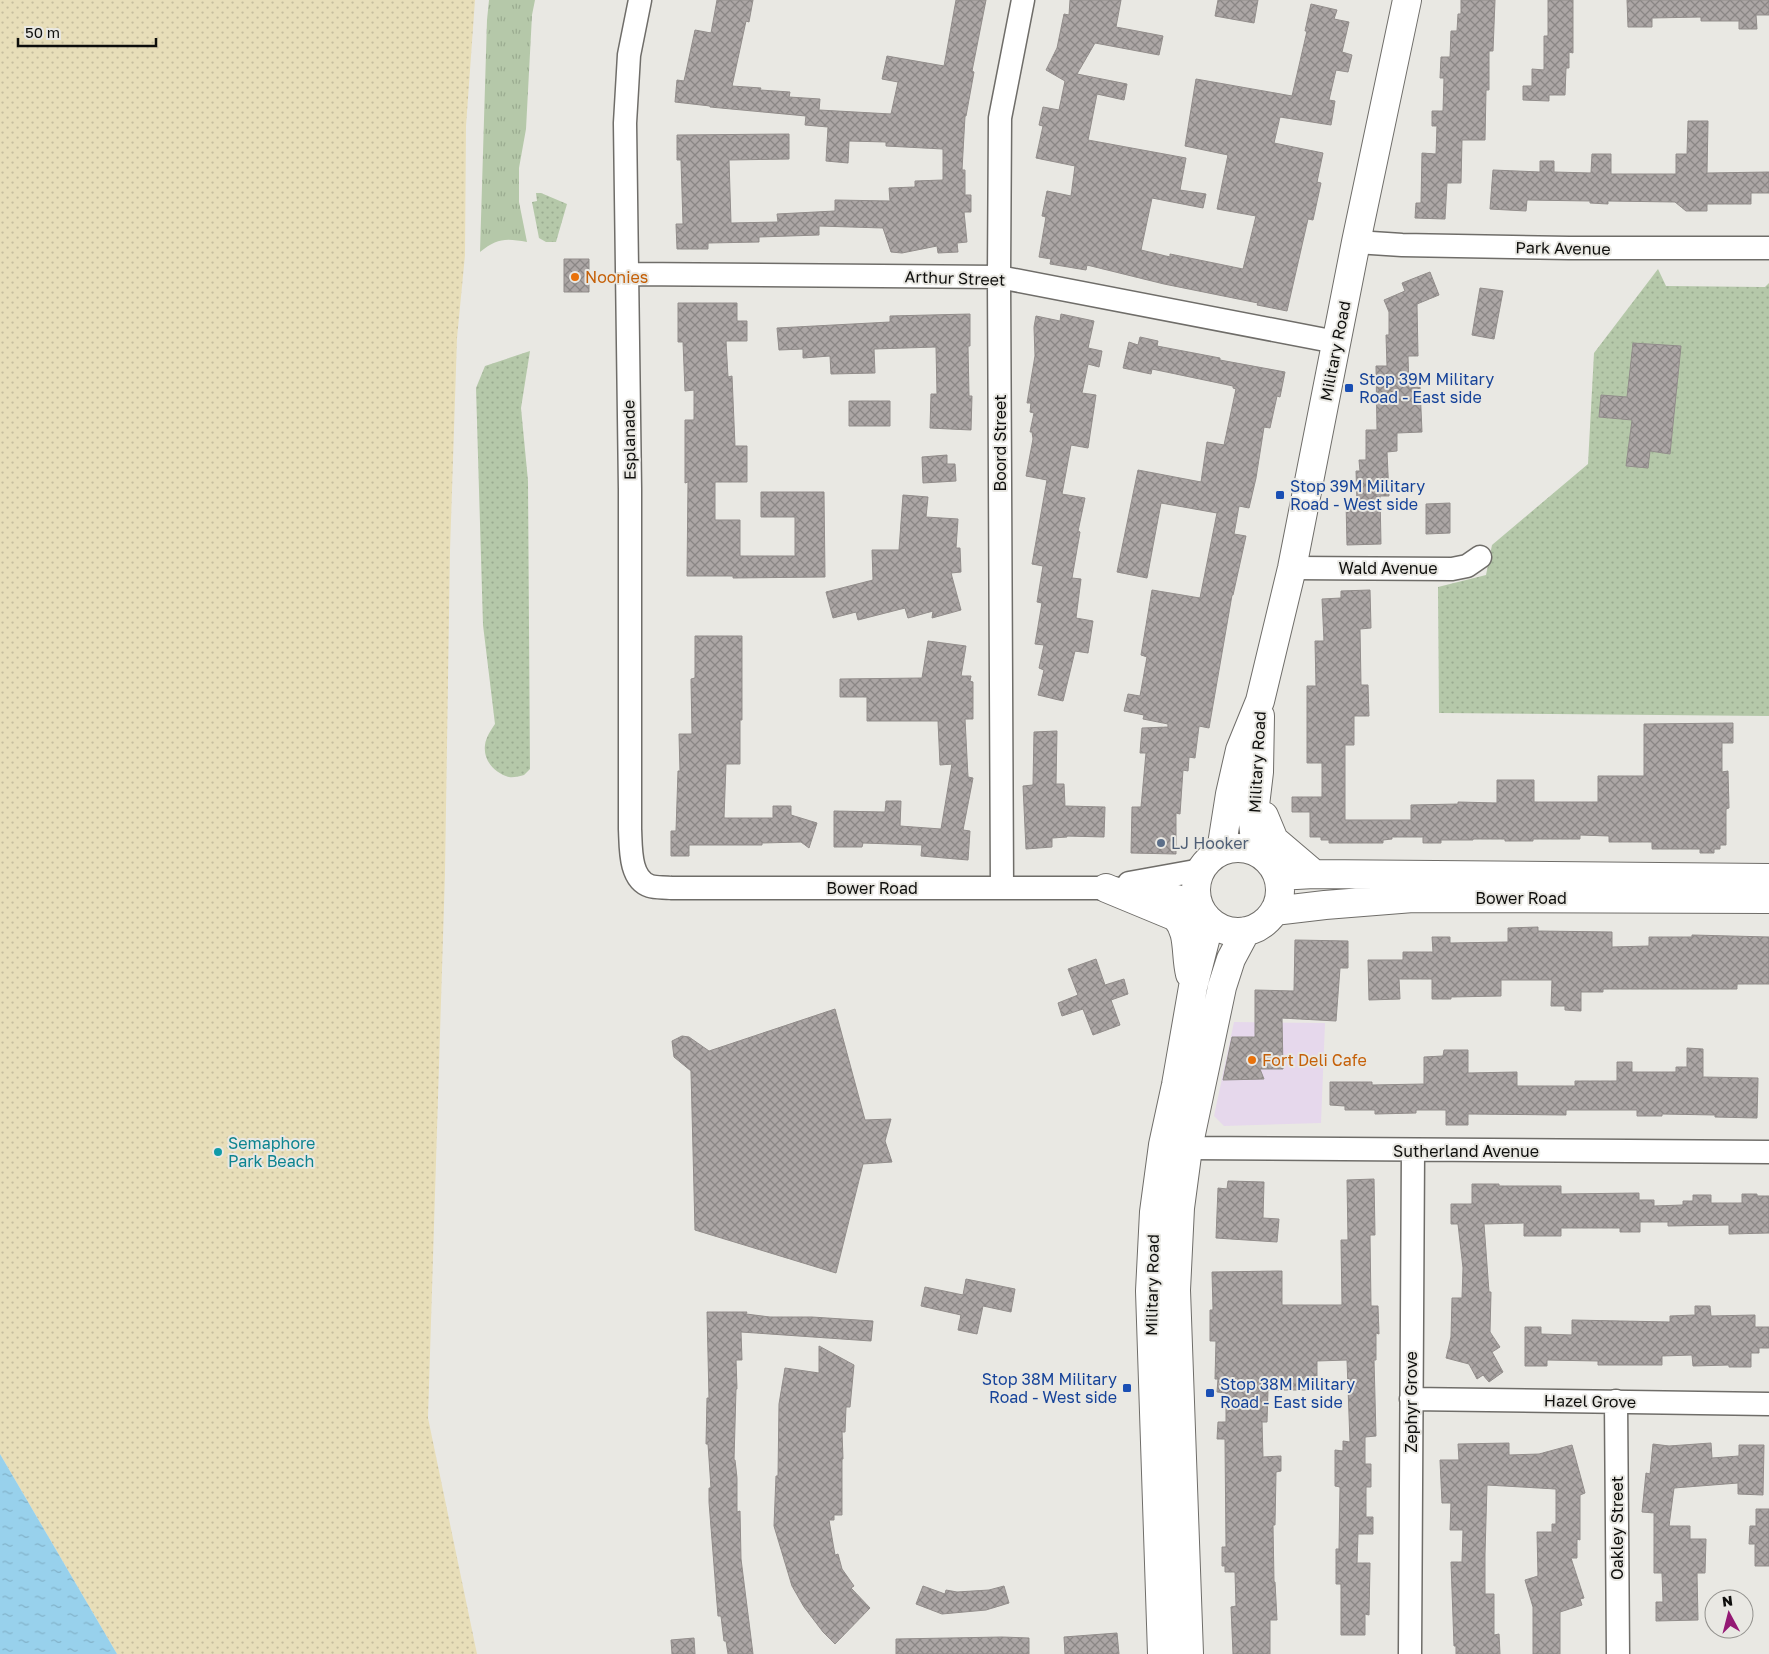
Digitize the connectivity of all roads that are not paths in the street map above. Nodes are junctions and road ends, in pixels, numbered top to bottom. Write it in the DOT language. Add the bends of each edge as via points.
graph roads {
  1 [pos="640,0"];
  2 [pos="1023,0"];
  3 [pos="1407,0"];
  4 [pos="1356,242"];
  5 [pos="1769,248"];
  6 [pos="628,274"];
  7 [pos="999,277"];
  8 [pos="1336,342"];
  9 [pos="1480,557"];
  10 [pos="1292,568"];
  11 [pos="1260,701"];
  12 [pos="1259,772"];
  13 [pos="1221,851"];
  14 [pos="1256,852"];
  15 [pos="1201,870"];
  16 [pos="1314,874"];
  17 [pos="1278,876"];
  18 [pos="1769,878"];
  19 [pos="639,880"];
  20 [pos="1002,888"];
  21 [pos="1106,888"];
  22 [pos="1769,899"];
  23 [pos="1274,911"];
  24 [pos="1204,912"];
  25 [pos="1246,931"];
  26 [pos="1193,988"];
  27 [pos="1176,1147"];
  28 [pos="1413,1151"];
  29 [pos="1769,1152"];
  30 [pos="1412,1399"];
  31 [pos="1616,1401"];
  32 [pos="1769,1404"];
  33 [pos="1162,1654"];
  34 [pos="1189,1654"];
  35 [pos="1410,1654"];
  36 [pos="1618,1654"];
  1 -- 6 [label="street, Esplanade" via="629,56 625,123"];
  2 -- 7 [label="street, Boord Street" via="1000,118"];
  3 -- 4 [label="main road, Military Road"];
  4 -- 5 [label="street, Park Avenue" via="1598,249"];
  4 -- 8 [label="main road, Military Road"];
  6 -- 7 [label="street, Arthur Street"];
  6 -- 19 [label="street, Esplanade" via="630,829 633,865"];
  7 -- 8 [label="street, Arthur Street"];
  7 -- 20 [label="street, Boord Street"];
  8 -- 10 [label="main road, Military Road"];
  9 -- 10 [label="street, Wald Avenue" via="1467,566 1452,569"];
  10 -- 11 [label="main road, Military Road"];
  11 -- 12 [label="main road, Military Road"];
  11 -- 13 [label="main road, Military Road" via="1240,750"];
  12 -- 14 [label="main road, Military Road" via="1253,822"];
  12 -- 16 [label="main road" via="1264,817 1274,840"];
  13 -- 14 [label="main road" via="1242,848"];
  13 -- 15 [label="main road"];
  14 -- 17 [label="main road" via="1274,866"];
  15 -- 21 [label="street, Bower Road"];
  15 -- 24 [label="main road" via="1196,894"];
  16 -- 17 [label="main road, Bower Road"];
  16 -- 18 [label="main road, Bower Road"];
  17 -- 23 [label="main road" via="1279,901"];
  19 -- 20 [label="street, Bower Road" via="650,886 670,888"];
  20 -- 21 [label="street, Bower Road"];
  21 -- 24 [label="street, Bower Road" via="1187,898"];
  21 -- 26 [label="main road" via="1176,917 1183,925"];
  22 -- 23 [label="main road, Bower Road" via="1413,898"];
  23 -- 25 [label="main road" via="1264,923"];
  24 -- 25 [label="main road" via="1219,927"];
  24 -- 26 [label="main road, Military Road"];
  25 -- 27 [label="main road, Military Road" via="1231,959"];
  26 -- 27 [label="main road, Military Road" via="1176,1085"];
  27 -- 28 [label="street, Sutherland Avenue"];
  27 -- 33 [label="main road, Military Road" via="1154,1212 1150,1291"];
  27 -- 34 [label="main road, Military Road" via="1180,1208 1176,1290"];
  28 -- 29 [label="street, Sutherland Avenue"];
  28 -- 30 [label="street, Zephyr Grove"];
  30 -- 31 [label="street, Hazel Grove"];
  30 -- 35 [label="street, Zephyr Grove"];
  31 -- 32 [label="street, Hazel Grove"];
  31 -- 36 [label="street, Oakley Street"];
}
